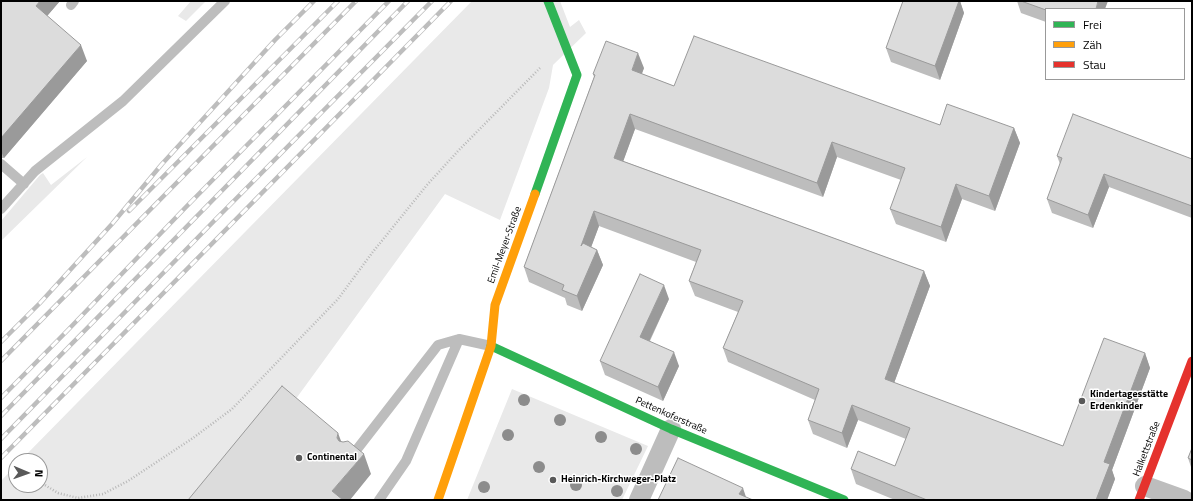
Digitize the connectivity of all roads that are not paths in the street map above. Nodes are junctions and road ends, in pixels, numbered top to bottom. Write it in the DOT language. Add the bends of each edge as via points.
graph roads {
  1 [pos="225,1"];
  2 [pos="548,1"];
  3 [pos="1,164"];
  4 [pos="24,184"];
  5 [pos="1,209"];
  6 [pos="459,339"];
  7 [pos="491,346"];
  8 [pos="1192,361"];
  9 [pos="671,429"];
  10 [pos="352,457"];
  11 [pos="1142,493"];
  12 [pos="380,500"];
  13 [pos="438,500"];
  14 [pos="639,500"];
  15 [pos="844,500"];
  16 [pos="1184,500"];
  1 -- 4 [label="lane" via="123,101 35,171"];
  2 -- 7 [label="street, Emil-Meyer-Straße" via="577,75 495,305"];
  3 -- 4 [label="lane"];
  4 -- 5 [label="lane"];
  6 -- 7 [label="lane"];
  6 -- 10 [label="lane" via="438,345"];
  6 -- 12 [label="lane" via="406,461"];
  7 -- 9 [label="street, Pettenkoferstraße"];
  7 -- 13 [label="street, Emil-Meyer-Straße"];
  8 -- 11 [label="street, Halkettstraße"];
  9 -- 14 [label="street"];
  9 -- 15 [label="street, Pettenkoferstraße"];
  11 -- 16 [label="street"];
}
